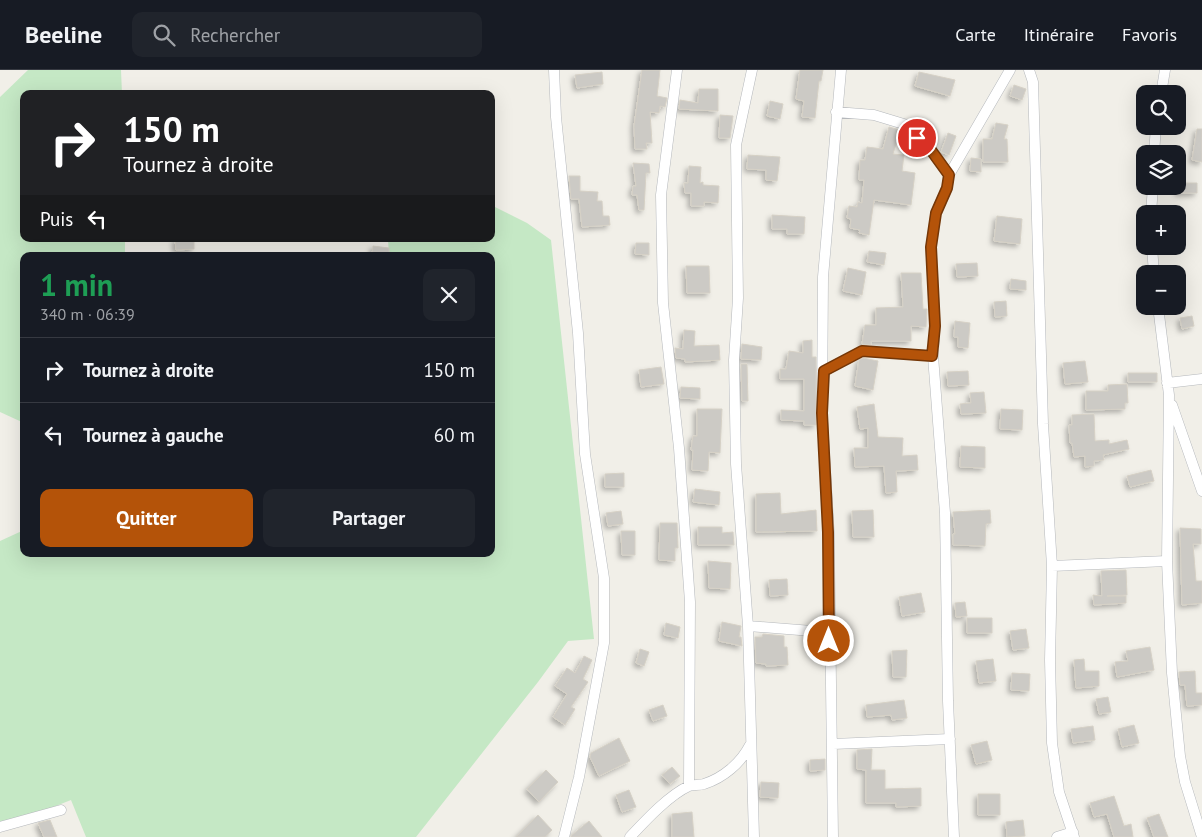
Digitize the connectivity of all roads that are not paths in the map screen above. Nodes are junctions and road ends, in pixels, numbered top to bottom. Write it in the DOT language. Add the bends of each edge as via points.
graph roads {
  1 [pos="554,70"];
  2 [pos="677,70"];
  3 [pos="752,70"];
  4 [pos="841,70"];
  5 [pos="1010,70"];
  6 [pos="1029,70"];
  7 [pos="1164,70"];
  8 [pos="1162,85"];
  9 [pos="836,112"];
  10 [pos="949,175"];
  11 [pos="1159,315"];
  12 [pos="932,356"];
  13 [pos="824,371"];
  14 [pos="1202,379"];
  15 [pos="1167,383"];
  16 [pos="1168,395"];
  17 [pos="1202,491"];
  18 [pos="1167,561"];
  19 [pos="1052,566"];
  20 [pos="748,626"];
  21 [pos="829,641"];
  22 [pos="950,739"];
  23 [pos="751,742"];
  24 [pos="834,744"];
  25 [pos="689,786"];
  26 [pos="61,810"];
  27 [pos="0,828"];
  28 [pos="1073,835"];
  29 [pos="564,837"];
  30 [pos="630,837"];
  31 [pos="754,837"];
  32 [pos="833,837"];
  33 [pos="954,837"];
  34 [pos="1057,837"];
  35 [pos="1202,837"];
  1 -- 29 [label="street" via="559,157 578,333 585,454 605,598 604,643 579,777"];
  2 -- 25 [label="street" via="661,195 663,303 679,448 690,602"];
  3 -- 20 [label="street" via="736,145 738,298 734,360 736,464"];
  4 -- 9 [label="street"];
  5 -- 10 [label="street"];
  6 -- 19 [label="street" via="1033,82 1043,424"];
  7 -- 8 [label="street"];
  9 -- 10 [label="street" via="874,115 907,125 908,134 928,146"];
  9 -- 13 [label="street" via="831,203 824,254"];
  10 -- 12 [label="street" via="936,213 931,247 935,326"];
  11 -- 15 [label="street"];
  12 -- 13 [label="street" via="862,351"];
  12 -- 22 [label="street" via="946,514"];
  13 -- 21 [label="street" via="822,413"];
  14 -- 15 [label="street"];
  15 -- 16 [label="street"];
  16 -- 17 [label="street"];
  16 -- 18 [label="street"];
  18 -- 19 [label="street"];
  18 -- 35 [label="street" via="1180,756"];
  19 -- 28 [label="street" via="1052,743 1059,792"];
  20 -- 21 [label="street" via="812,631"];
  20 -- 23 [label="street"];
  21 -- 24 [label="street"];
  22 -- 24 [label="street"];
  22 -- 33 [label="street"];
  23 -- 25 [label="street" via="745,756 728,772 704,784"];
  23 -- 31 [label="street"];
  24 -- 32 [label="street"];
  25 -- 30 [label="street" via="662,805"];
  26 -- 27 [label="street"];
  28 -- 34 [label="street"];
}
